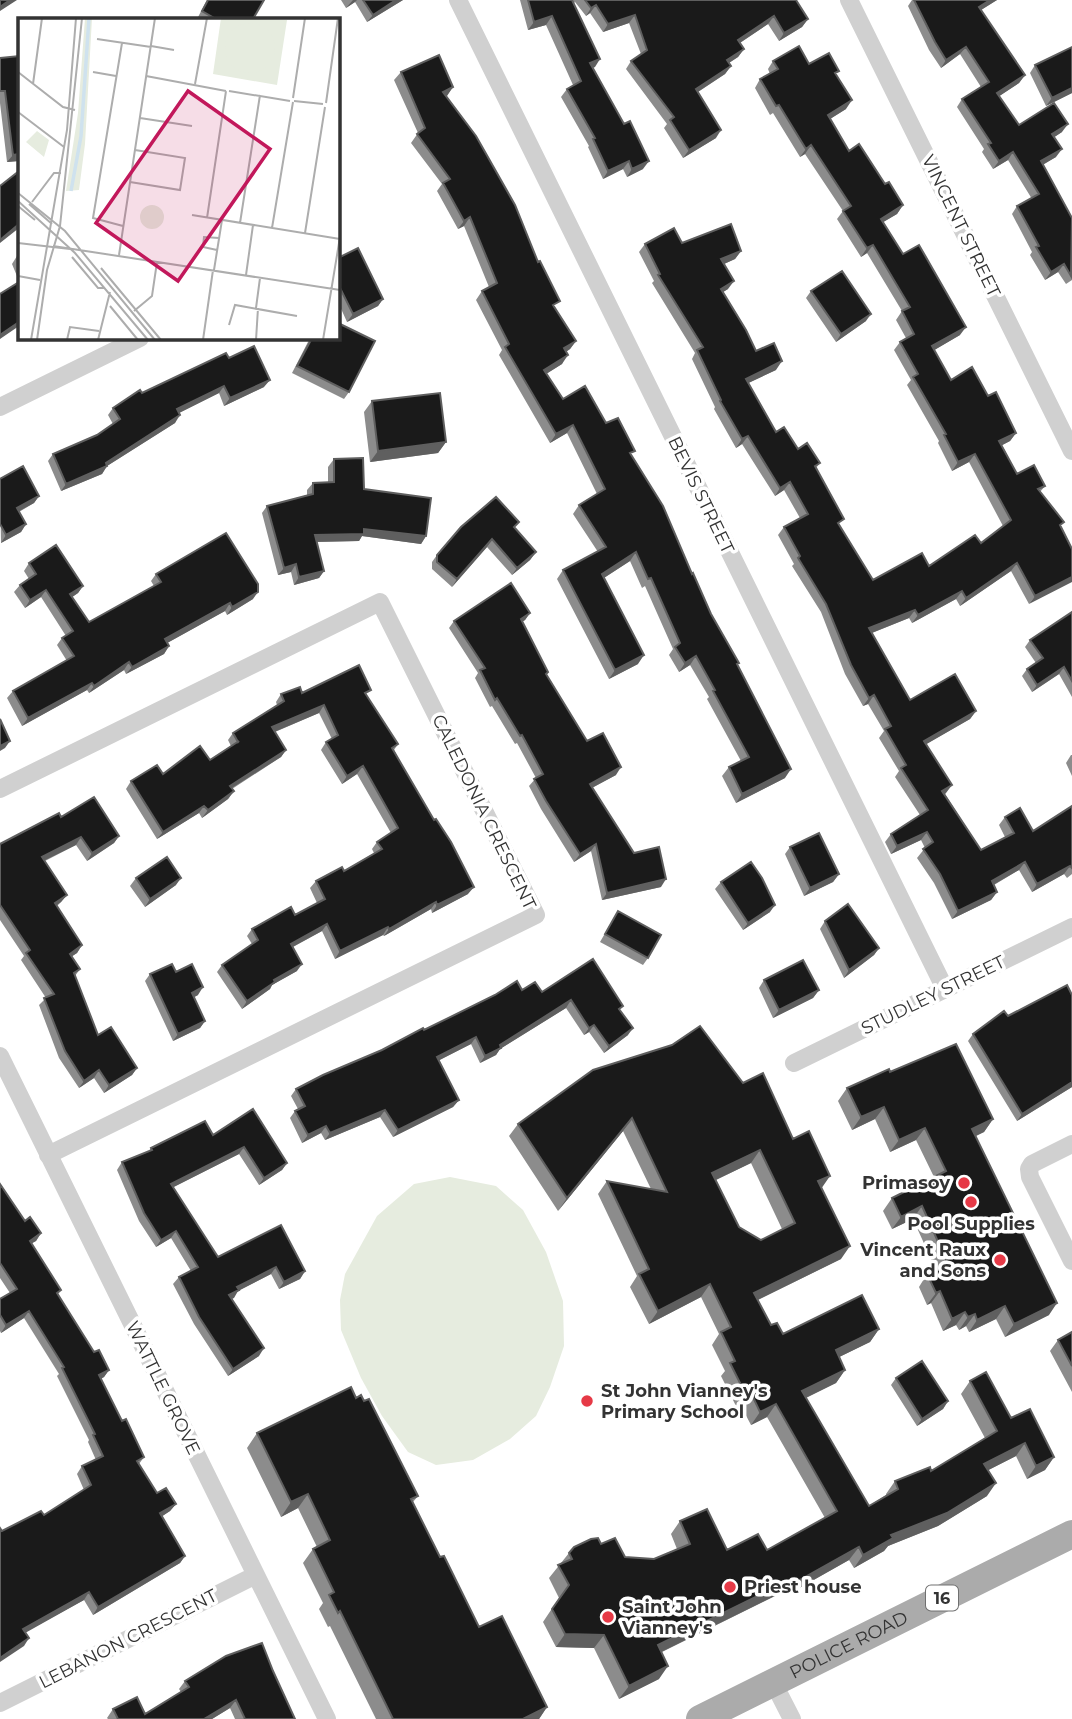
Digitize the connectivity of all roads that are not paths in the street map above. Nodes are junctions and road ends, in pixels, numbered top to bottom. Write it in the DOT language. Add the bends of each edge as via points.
graph roads {
  1 [pos="458,0"];
  2 [pos="849,0"];
  3 [pos="136,340"];
  4 [pos="0,407"];
  5 [pos="1072,451"];
  6 [pos="0,789"];
  7 [pos="1072,927"];
  8 [pos="945,989"];
  9 [pos="0,1056"];
  10 [pos="794,1063"];
  11 [pos="1072,1144"];
  12 [pos="48,1155"];
  13 [pos="1072,1261"];
  14 [pos="1072,1534"];
  15 [pos="256,1575"];
  16 [pos="773,1682"];
  17 [pos="0,1703"];
  18 [pos="327,1719"];
  19 [pos="700,1719"];
  20 [pos="792,1719"];
  1 -- 8 [label="street, BEVIS STREET"];
  2 -- 5 [label="street, VINCENT STREET"];
  3 -- 4 [label="street"];
  6 -- 12 [label="street, CALEDONIA CRESCENT" via="380,602 536,915"];
  7 -- 8 [label="street, STUDLEY STREET"];
  8 -- 10 [label="street, STUDLEY STREET"];
  9 -- 12 [label="street, WATTLE GROVE"];
  11 -- 13 [label="street" via="1029,1169"];
  12 -- 15 [label="street, WATTLE GROVE"];
  14 -- 16 [label="main road, POLICE ROAD / 16"];
  15 -- 17 [label="street, LEBANON CRESCENT"];
  15 -- 18 [label="street, WATTLE GROVE"];
  16 -- 19 [label="main road, POLICE ROAD / 16"];
  16 -- 20 [label="street"];
}
